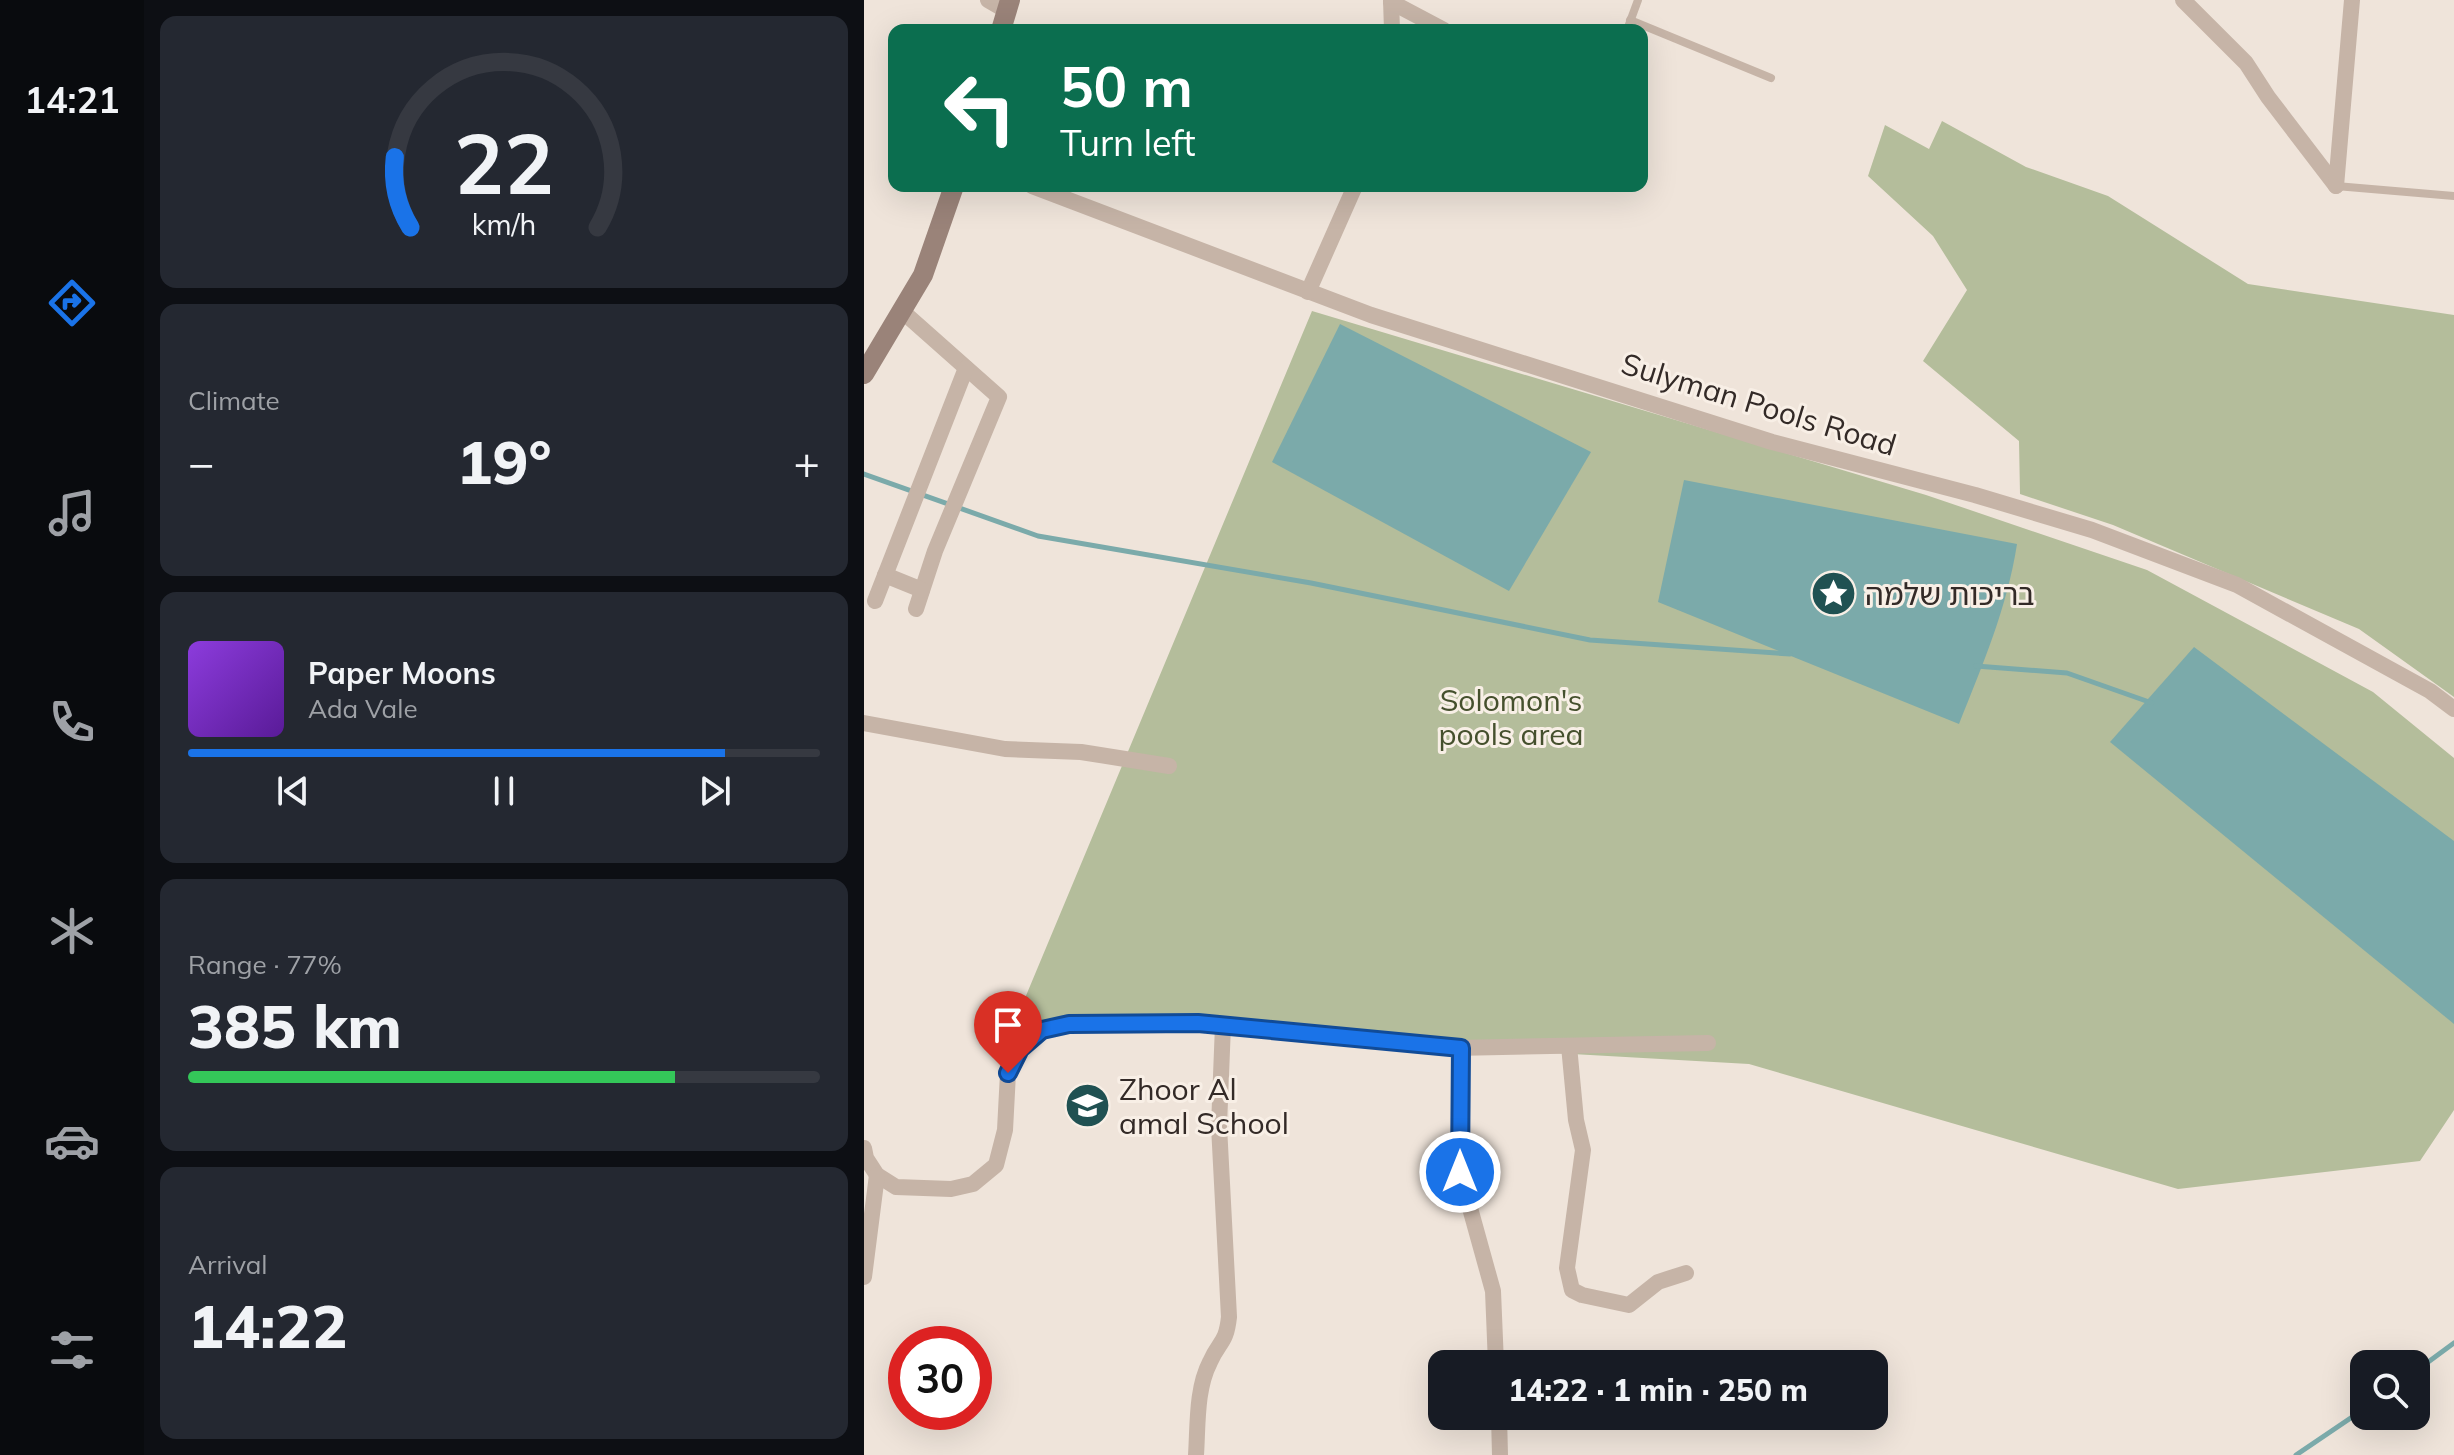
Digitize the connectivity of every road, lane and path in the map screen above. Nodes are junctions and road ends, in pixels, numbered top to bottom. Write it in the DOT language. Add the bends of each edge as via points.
graph roads {
  1 [pos="988,0"];
  2 [pos="1638,0"];
  3 [pos="2183,0"];
  4 [pos="2352,0"];
  5 [pos="1391,1"];
  6 [pos="1006,14"];
  7 [pos="1630,20"];
  8 [pos="1392,24"];
  9 [pos="1433,24"];
  10 [pos="1629,24"];
  11 [pos="1640,24"];
  12 [pos="1648,27"];
  13 [pos="1771,78"];
  14 [pos="2336,186"];
  15 [pos="952,192"];
  16 [pos="1048,192"];
  17 [pos="1352,192"];
  18 [pos="2454,196"];
  19 [pos="1308,292"];
  20 [pos="902,311"];
  21 [pos="966,368"];
  22 [pos="864,374"];
  23 [pos="885,575"];
  24 [pos="922,590"];
  25 [pos="875,601"];
  26 [pos="916,609"];
  27 [pos="2454,709"];
  28 [pos="864,723"];
  29 [pos="1169,766"];
  30 [pos="1223,1025"];
  31 [pos="1708,1043"];
  32 [pos="1569,1046"];
  33 [pos="1461,1048"];
  34 [pos="864,1148"];
  35 [pos="877,1175"];
  36 [pos="1686,1273"];
  37 [pos="864,1277"];
  38 [pos="1495,1350"];
  39 [pos="1499,1430"];
  40 [pos="1196,1455"];
  41 [pos="1500,1455"];
  1 -- 6 [label="street"];
  2 -- 7 [label="lane"];
  3 -- 14 [label="street" via="2246,63"];
  4 -- 14 [label="street"];
  5 -- 8 [label="street"];
  5 -- 9 [label="street"];
  7 -- 10 [label="lane"];
  7 -- 11 [label="lane"];
  12 -- 13 [label="lane"];
  14 -- 18 [label="lane"];
  15 -- 20 [label="main road" via="923,275"];
  16 -- 19 [label="street, Sulyman Pools Road"];
  17 -- 19 [label="street"];
  19 -- 27 [label="street, Sulyman Pools Road" via="1772,442 2092,530 2237,585 2417,683"];
  20 -- 21 [label="street"];
  20 -- 22 [label="main road"];
  21 -- 23 [label="street"];
  21 -- 24 [label="street" via="999,397"];
  23 -- 24 [label="street"];
  23 -- 25 [label="street"];
  24 -- 26 [label="street"];
  28 -- 29 [label="street" via="1005,749 1081,752"];
  30 -- 33 [label="street"];
  30 -- 35 [label="street" via="1069,1024 1042,1030 1020,1049 1008,1073 1005,1130 996,1165 986,1174 973,1184 940,1190 896,1187"];
  30 -- 40 [label="street" via="1219,1126 1229,1317 1227,1337 1209,1362 1200,1398"];
  31 -- 32 [label="street"];
  32 -- 33 [label="street"];
  32 -- 36 [label="street" via="1583,1150 1567,1268 1572,1290 1629,1305 1658,1282"];
  33 -- 38 [label="street" via="1460,1172 1493,1291"];
  34 -- 35 [label="street"];
  35 -- 37 [label="street"];
  39 -- 41 [label="street"];
}
